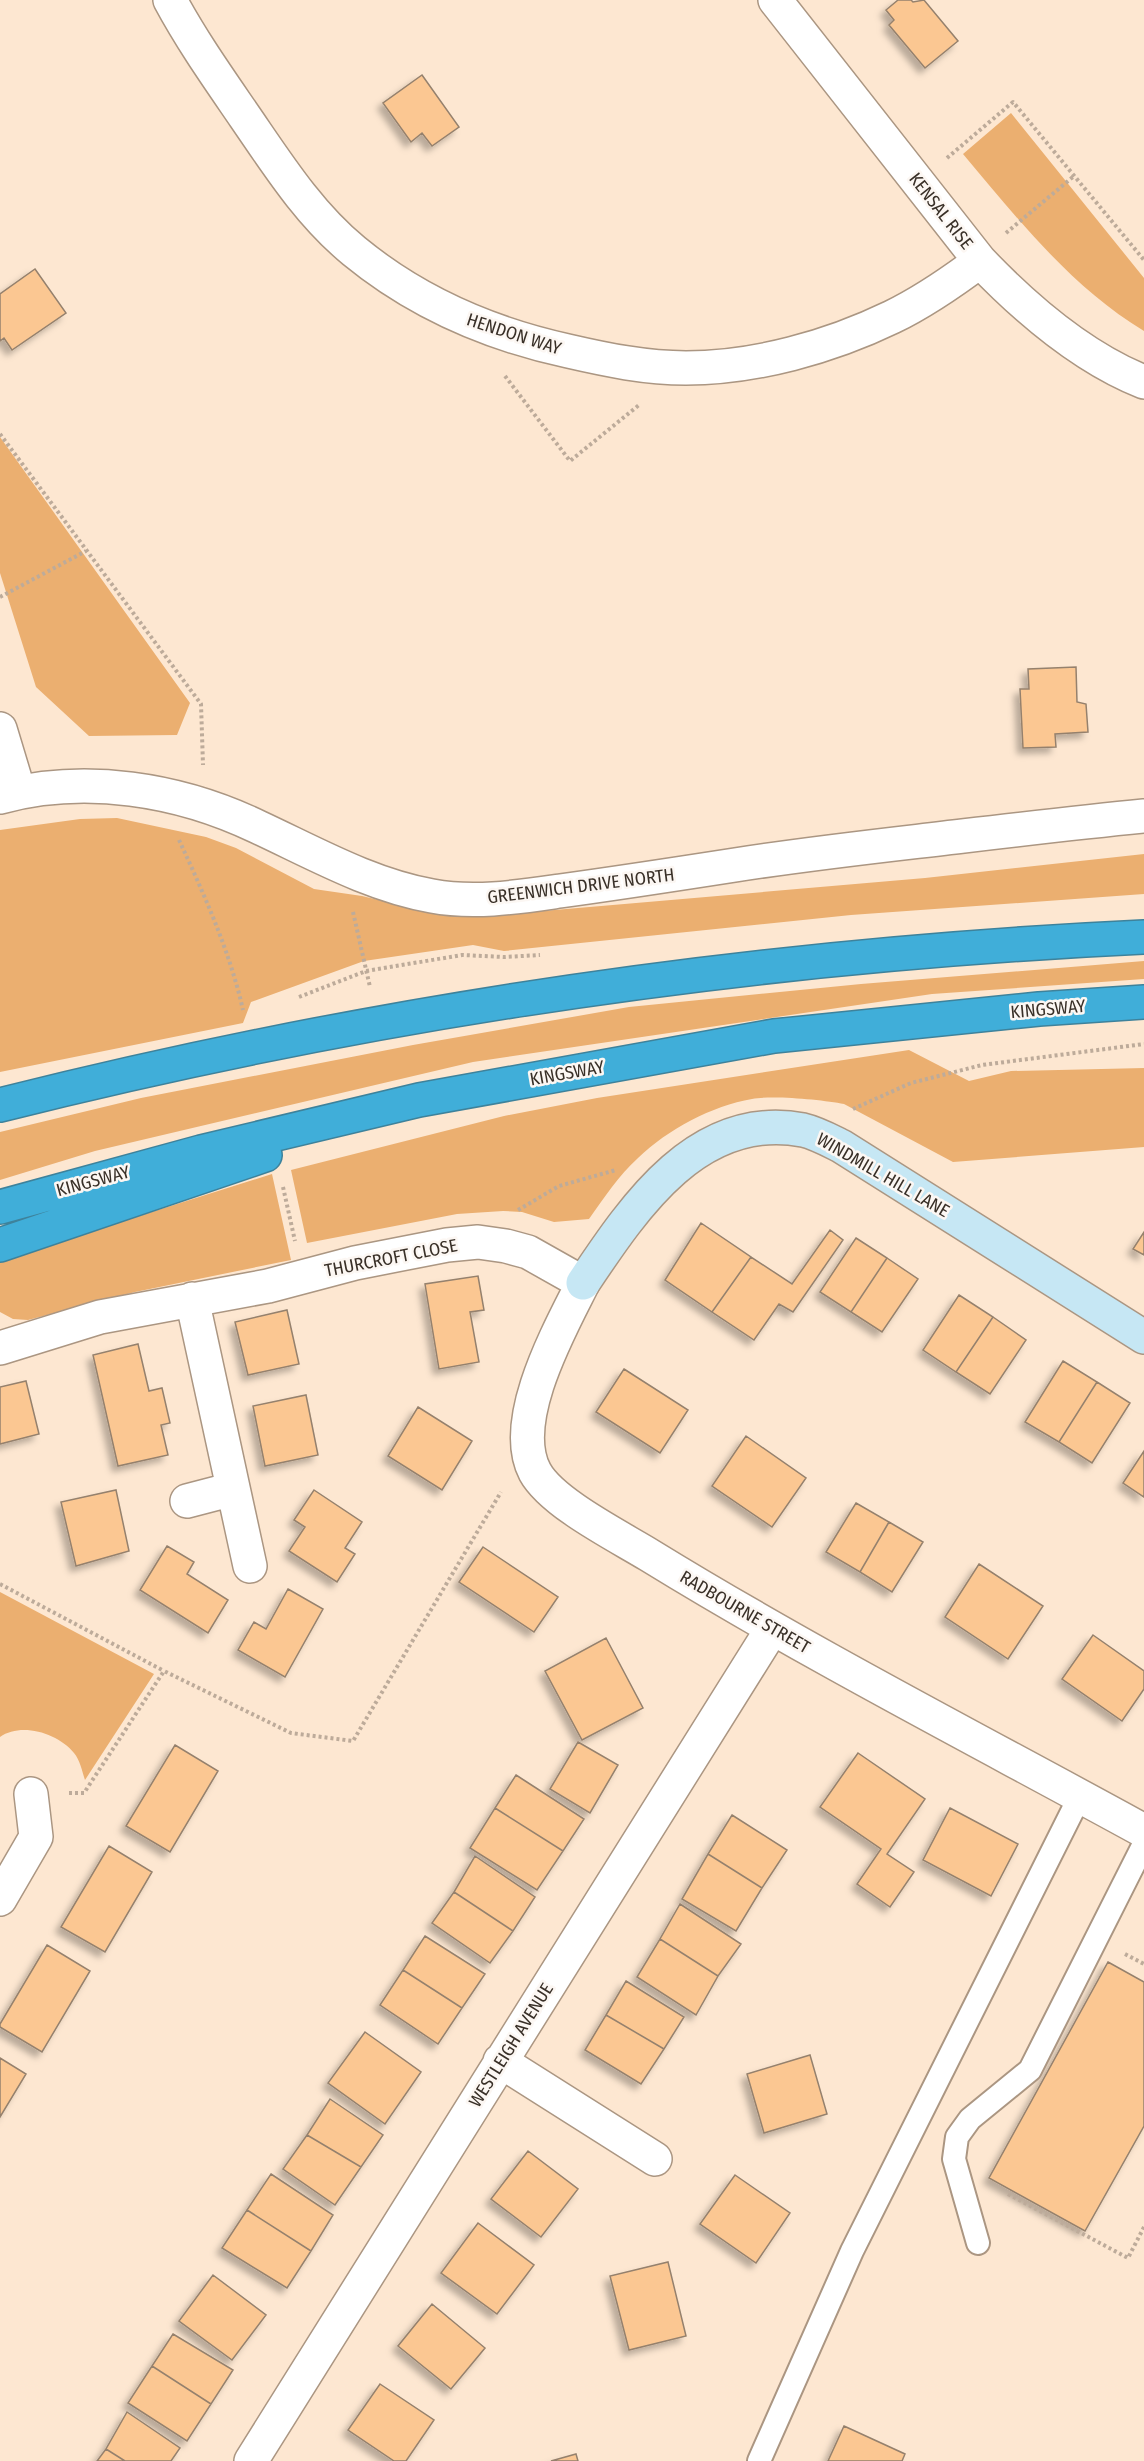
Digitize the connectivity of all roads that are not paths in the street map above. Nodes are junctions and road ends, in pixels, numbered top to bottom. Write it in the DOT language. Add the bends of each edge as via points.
graph roads {
  1 [pos="170,0"];
  2 [pos="776,0"];
  3 [pos="978,259"];
  4 [pos="1144,382"];
  5 [pos="0,729"];
  6 [pos="9,795"];
  7 [pos="1144,816"];
  8 [pos="1144,937"];
  9 [pos="1144,1002"];
  10 [pos="419,1100"];
  11 [pos="0,1105"];
  12 [pos="0,1207"];
  13 [pos="0,1245"];
  14 [pos="583,1283"];
  15 [pos="192,1299"];
  16 [pos="1144,1337"];
  17 [pos="0,1348"];
  18 [pos="233,1489"];
  19 [pos="187,1501"];
  20 [pos="250,1566"];
  21 [pos="772,1629"];
  22 [pos="31,1794"];
  23 [pos="1080,1796"];
  24 [pos="1144,1831"];
  25 [pos="1144,1844"];
  26 [pos="0,1899"];
  27 [pos="500,2061"];
  28 [pos="655,2159"];
  29 [pos="978,2243"];
  30 [pos="264,2457"];
  31 [pos="759,2461"];
  1 -- 3 [label="street, HENDON WAY" via="295,190 338,237 369,262 440,307 495,331 546,347 644,365 684,368 743,363 858,332 932,295"];
  2 -- 3 [label="street, KENSAL RISE"];
  3 -- 4 [label="street, KENSAL RISE" via="1059,332"];
  5 -- 6 [label="street"];
  6 -- 7 [label="street, GREENWICH DRIVE NORTH" via="66,786 157,793 204,805 255,825 344,868 403,891 476,900 608,885 797,855"];
  8 -- 11 [label="highway" via="1018,943 760,968 465,1007 188,1062"];
  9 -- 10 [label="highway, KINGSWAY" via="774,1036"];
  10 -- 12 [label="highway, KINGSWAY" via="201,1152"];
  10 -- 13 [label="highway"];
  14 -- 15 [label="street, THURCROFT CLOSE" via="528,1252 478,1242 356,1263 268,1286"];
  14 -- 16 [label="street, WINDMILL HILL LANE" via="635,1210 674,1170 709,1143 747,1129 806,1130 841,1146"];
  14 -- 21 [label="street, RADBOURNE STREET" via="541,1373 529,1411 528,1447 536,1472 557,1496 588,1518"];
  15 -- 17 [label="street, THURCROFT CLOSE" via="100,1317"];
  15 -- 18 [label="street"];
  18 -- 19 [label="street"];
  18 -- 20 [label="street"];
  21 -- 23 [label="street, RADBOURNE STREET"];
  21 -- 27 [label="street, WESTLEIGH AVENUE"];
  22 -- 26 [label="street" via="36,1837"];
  23 -- 24 [label="street, RADBOURNE STREET"];
  23 -- 31 [label="lane" via="852,2251"];
  25 -- 29 [label="lane" via="1030,2070 970,2119 957,2138 954,2159"];
  27 -- 28 [label="street"];
  27 -- 30 [label="street, WESTLEIGH AVENUE"];
}
